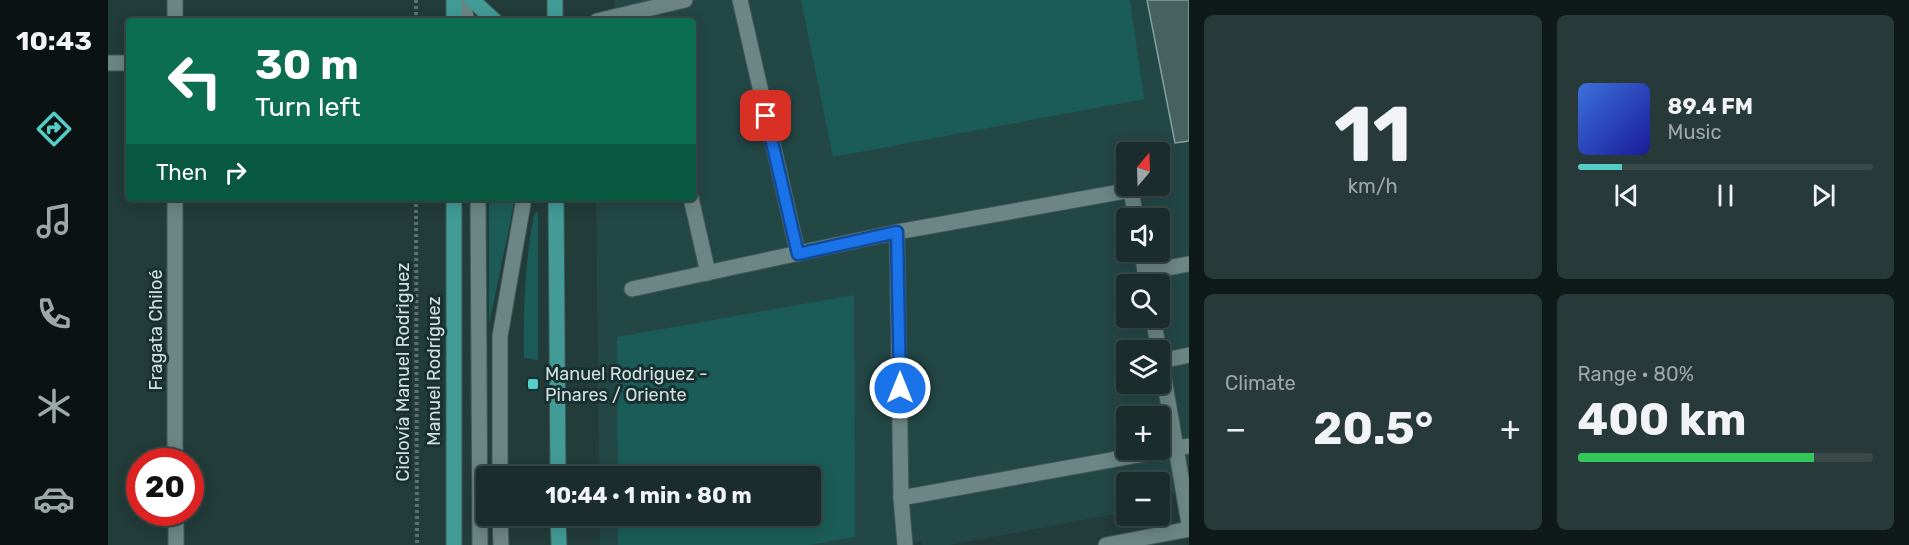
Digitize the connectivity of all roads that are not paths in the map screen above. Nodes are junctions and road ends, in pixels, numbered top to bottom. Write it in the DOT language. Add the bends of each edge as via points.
graph roads {
  1 [pos="175,0"];
  2 [pos="454,0"];
  3 [pos="462,0"];
  4 [pos="472,0"];
  5 [pos="555,0"];
  6 [pos="686,0"];
  7 [pos="740,0"];
  8 [pos="652,15"];
  9 [pos="175,18"];
  10 [pos="454,18"];
  11 [pos="466,18"];
  12 [pos="492,18"];
  13 [pos="555,18"];
  14 [pos="624,18"];
  15 [pos="108,63"];
  16 [pos="126,63"];
  17 [pos="175,201"];
  18 [pos="454,201"];
  19 [pos="478,201"];
  20 [pos="523,201"];
  21 [pos="556,201"];
  22 [pos="693,201"];
  23 [pos="1134,208"];
  24 [pos="897,232"];
  25 [pos="798,254"];
  26 [pos="1189,264"];
  27 [pos="708,273"];
  28 [pos="1160,274"];
  29 [pos="632,289"];
  30 [pos="1189,355"];
  31 [pos="1170,356"];
  32 [pos="1169,394"];
  33 [pos="1182,447"];
  34 [pos="176,448"];
  35 [pos="500,466"];
  36 [pos="558,466"];
  37 [pos="901,498"];
  38 [pos="1189,524"];
  39 [pos="176,526"];
  40 [pos="500,526"];
  41 [pos="558,526"];
  42 [pos="1189,529"];
  43 [pos="176,545"];
  44 [pos="453,545"];
  45 [pos="480,545"];
  46 [pos="501,545"];
  47 [pos="559,545"];
  48 [pos="905,545"];
  49 [pos="1109,545"];
  1 -- 9 [label="street"];
  2 -- 10 [label="main road"];
  3 -- 11 [label="street"];
  4 -- 12 [label="main road"];
  5 -- 13 [label="main road"];
  6 -- 8 [label="street"];
  7 -- 25 [label="street"];
  8 -- 14 [label="street"];
  15 -- 16 [label="street"];
  17 -- 34 [label="street, Fragata Chiloé"];
  18 -- 44 [label="main road, Manuel Rodríguez"];
  19 -- 45 [label="street"];
  20 -- 35 [label="street" via="500,336"];
  21 -- 36 [label="main road"];
  22 -- 27 [label="street"];
  23 -- 24 [label="street" via="1131,190"];
  24 -- 25 [label="street"];
  24 -- 37 [label="street"];
  25 -- 27 [label="street"];
  26 -- 28 [label="street"];
  27 -- 29 [label="street"];
  30 -- 31 [label="street"];
  32 -- 33 [label="street"];
  33 -- 37 [label="street"];
  33 -- 38 [label="street"];
  37 -- 48 [label="street"];
  39 -- 43 [label="street"];
  40 -- 46 [label="street"];
  41 -- 47 [label="main road"];
  42 -- 49 [label="street"];
}
